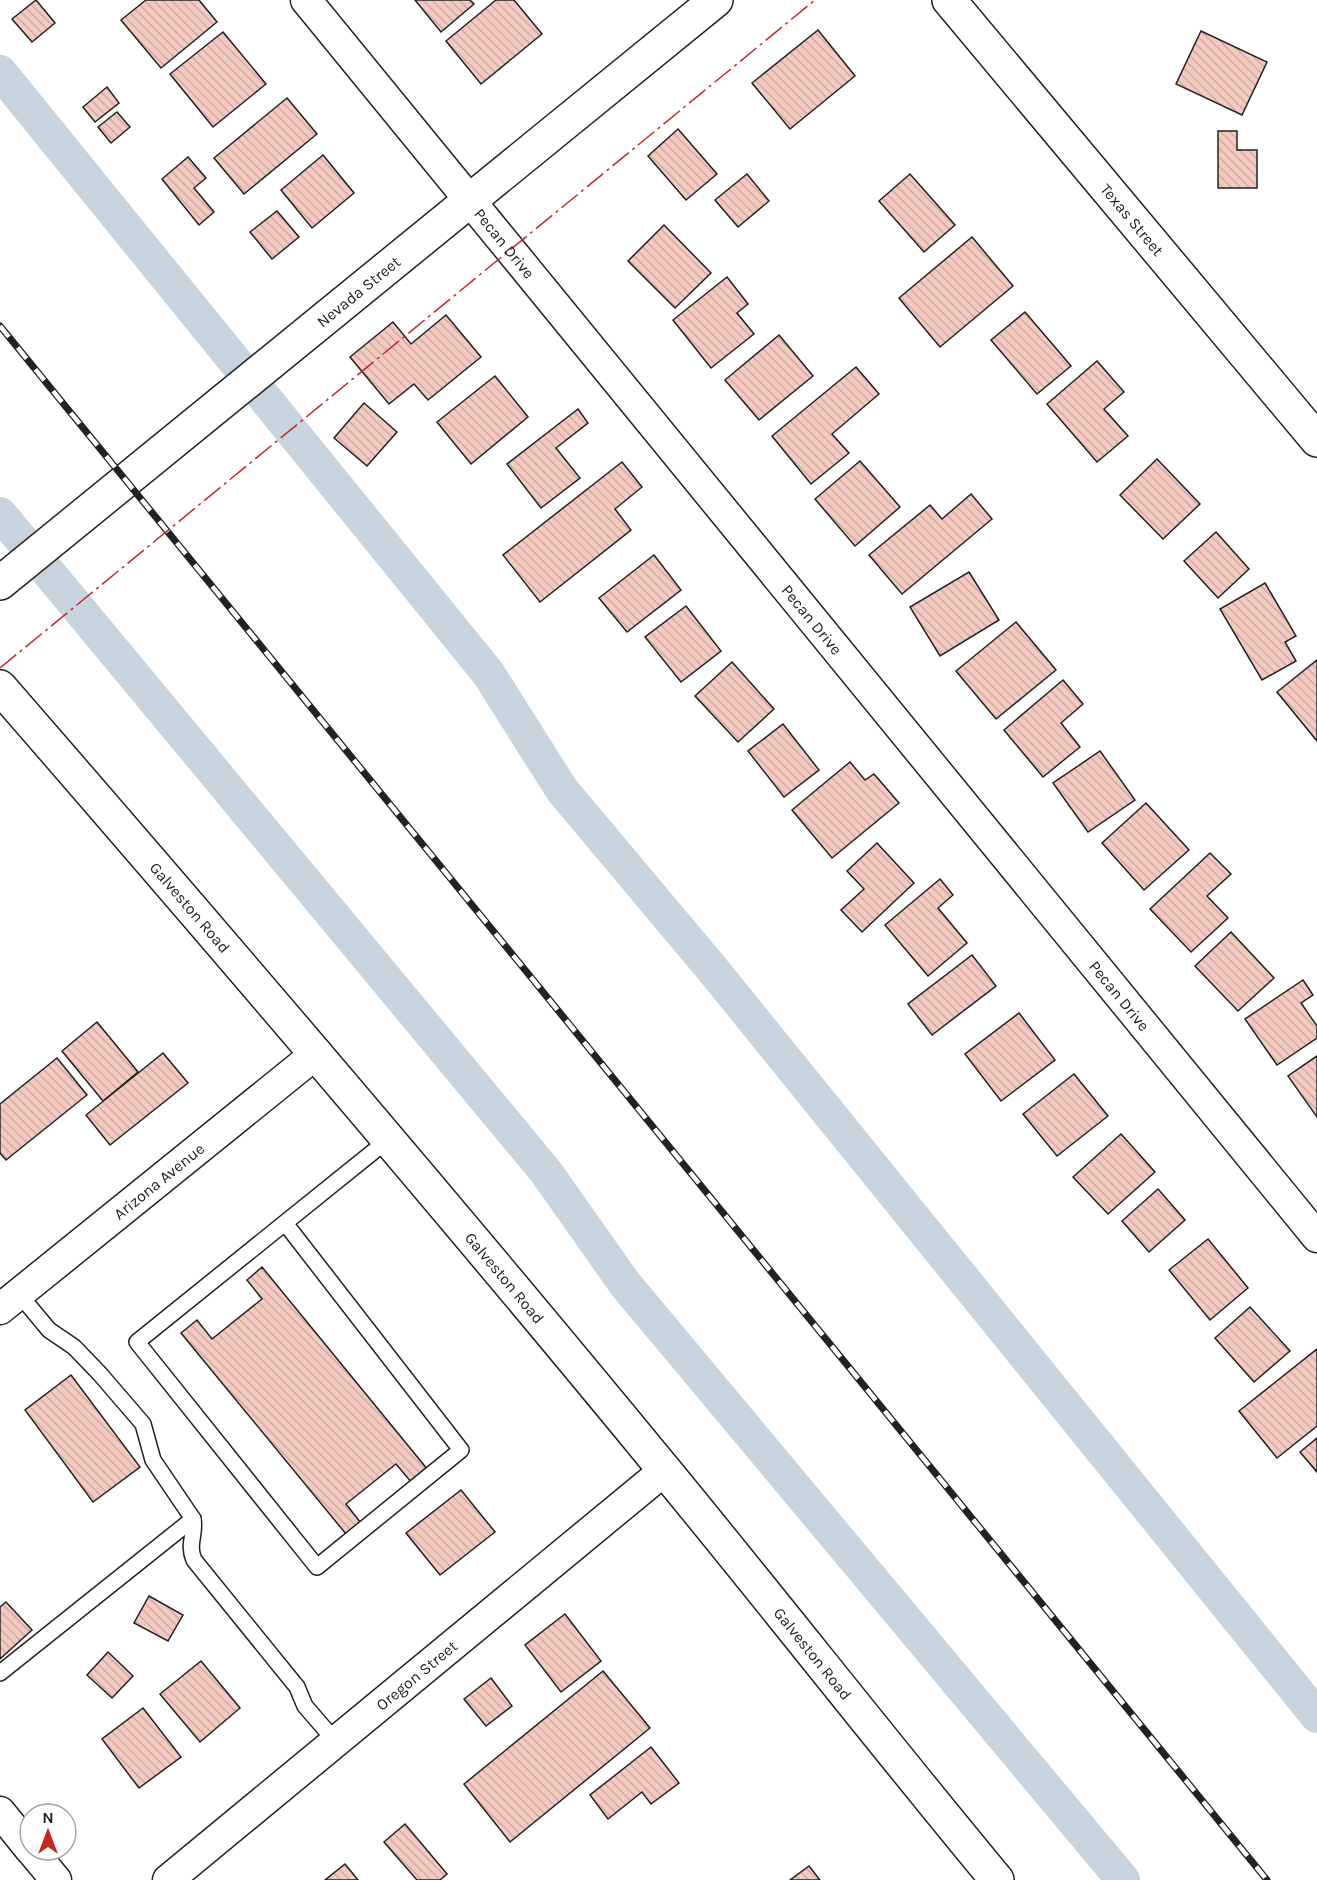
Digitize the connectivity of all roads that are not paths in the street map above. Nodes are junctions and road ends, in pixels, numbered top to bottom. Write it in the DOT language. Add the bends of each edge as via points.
graph roads {
  1 [pos="306,0"];
  2 [pos="716,0"];
  3 [pos="949,0"];
  4 [pos="470,200"];
  5 [pos="1317,440"];
  6 [pos="1,583"];
  7 [pos="0,687"];
  8 [pos="317,1053"];
  9 [pos="389,1139"];
  10 [pos="285,1223"];
  11 [pos="1317,1237"];
  12 [pos="10,1302"];
  13 [pos="665,1470"];
  14 [pos="193,1519"];
  15 [pos="0,1673"];
  16 [pos="336,1742"];
  17 [pos="0,1812"];
  18 [pos="18,1833"];
  19 [pos="41,1862"];
  20 [pos="56,1880"];
  21 [pos="168,1880"];
  22 [pos="997,1880"];
  1 -- 4 [label="street, Pecan Drive"];
  2 -- 4 [label="main road, Nevada Street"];
  3 -- 5 [label="main road, Texas Street"];
  4 -- 6 [label="main road, Nevada Street"];
  4 -- 11 [label="street, Pecan Drive"];
  7 -- 8 [label="main road, Galveston Road"];
  8 -- 9 [label="main road, Galveston Road"];
  8 -- 12 [label="street, Arizona Avenue"];
  9 -- 10 [label="lane"];
  9 -- 13 [label="main road, Galveston Road"];
  10 -- 10 [label="lane" via="137,1342 317,1567 461,1450"];
  12 -- 14 [label="lane" via="74,1347 100,1374 142,1424 153,1460"];
  13 -- 16 [label="street, Oregon Street"];
  13 -- 22 [label="main road, Galveston Road"];
  14 -- 15 [label="lane"];
  14 -- 16 [label="lane" via="190,1551 194,1560 297,1687 305,1706"];
  16 -- 21 [label="street, Oregon Street"];
  17 -- 18 [label="street"];
  19 -- 20 [label="street"];
}
